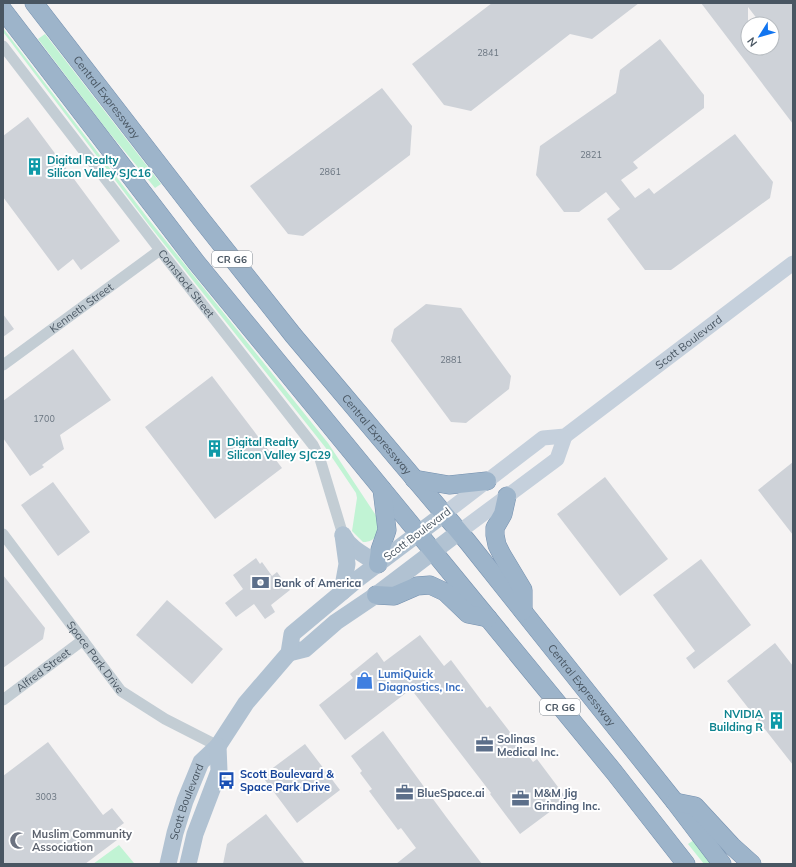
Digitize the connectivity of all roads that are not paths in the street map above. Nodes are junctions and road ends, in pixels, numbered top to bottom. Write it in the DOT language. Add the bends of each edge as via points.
graph roads {
  1 [pos="34,3"];
  2 [pos="3,10"];
  3 [pos="3,46"];
  4 [pos="160,250"];
  5 [pos="793,263"];
  6 [pos="3,365"];
  7 [pos="565,436"];
  8 [pos="414,479"];
  9 [pos="487,481"];
  10 [pos="382,489"];
  11 [pos="507,496"];
  12 [pos="444,514"];
  13 [pos="459,532"];
  14 [pos="418,533"];
  15 [pos="3,534"];
  16 [pos="343,535"];
  17 [pos="434,551"];
  18 [pos="378,564"];
  19 [pos="342,592"];
  20 [pos="376,595"];
  21 [pos="523,611"];
  22 [pos="488,618"];
  23 [pos="83,640"];
  24 [pos="289,653"];
  25 [pos="3,700"];
  26 [pos="218,746"];
  27 [pos="675,802"];
  28 [pos="168,864"];
  29 [pos="188,864"];
  30 [pos="686,864"];
  31 [pos="722,864"];
  32 [pos="752,864"];
  1 -- 8 [label="highway, Central Expressway / CR G6" via="288,329"];
  2 -- 10 [label="highway, CR G6" via="158,214"];
  3 -- 4 [label="street, Comstock Street"];
  4 -- 6 [label="street, Kenneth Street"];
  4 -- 16 [label="street, Comstock Street" via="313,445 320,459"];
  5 -- 7 [label="main road, Scott Boulevard"];
  7 -- 9 [label="main road, Scott Boulevard" via="543,438"];
  7 -- 11 [label="main road, Scott Boulevard" via="557,459"];
  8 -- 9 [label="highway" via="449,485"];
  8 -- 12 [label="highway, Central Expressway / CR G6"];
  9 -- 12 [label="main road, Scott Boulevard"];
  10 -- 14 [label="highway, CR G6"];
  10 -- 18 [label="highway" via="387,530"];
  11 -- 13 [label="main road, Scott Boulevard"];
  11 -- 21 [label="highway" via="494,535 502,556 523,590"];
  12 -- 13 [label="highway, Central Expressway / CR G6"];
  12 -- 14 [label="main road, Scott Boulevard"];
  13 -- 17 [label="main road, Scott Boulevard"];
  13 -- 21 [label="highway, Central Expressway / CR G6"];
  14 -- 17 [label="highway, CR G6"];
  14 -- 18 [label="main road, Scott Boulevard"];
  15 -- 23 [label="street, Space Park Drive"];
  16 -- 18 [label="main road" via="355,549"];
  16 -- 19 [label="main road" via="347,564"];
  17 -- 20 [label="main road, Scott Boulevard"];
  17 -- 22 [label="highway, CR G6"];
  18 -- 19 [label="main road, Scott Boulevard"];
  19 -- 24 [label="main road, Scott Boulevard" via="292,634"];
  20 -- 22 [label="highway" via="394,596 417,586 430,585 445,592 468,614"];
  20 -- 24 [label="main road, Scott Boulevard" via="336,622 305,649"];
  21 -- 27 [label="highway, Central Expressway / CR G6"];
  22 -- 30 [label="highway, CR G6"];
  23 -- 25 [label="street, Alfred Street"];
  23 -- 26 [label="street, Space Park Drive" via="121,691 165,719"];
  24 -- 26 [label="main road, Scott Boulevard" via="250,697"];
  26 -- 28 [label="main road, Scott Boulevard" via="201,762 191,785"];
  26 -- 29 [label="main road, Scott Boulevard" via="219,771 195,834"];
  27 -- 31 [label="highway, Central Expressway / CR G6"];
  27 -- 32 [label="highway" via="694,806"];
}
